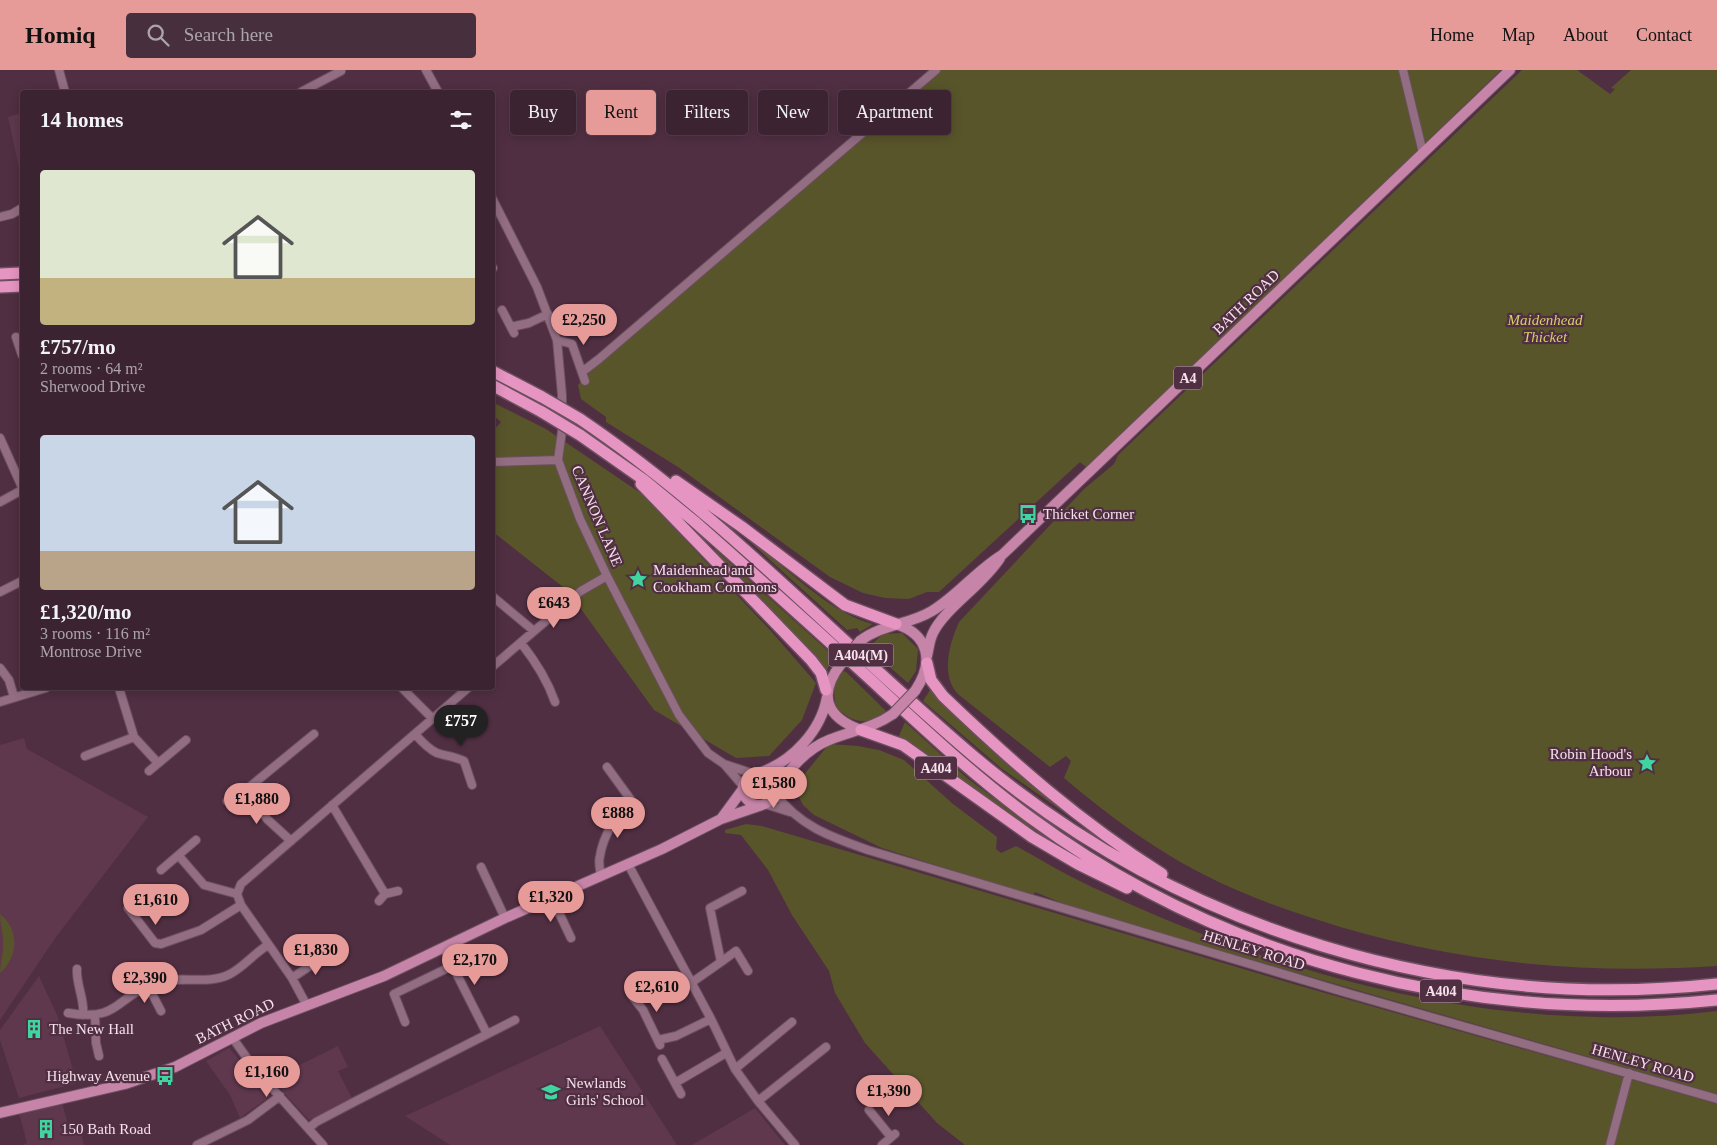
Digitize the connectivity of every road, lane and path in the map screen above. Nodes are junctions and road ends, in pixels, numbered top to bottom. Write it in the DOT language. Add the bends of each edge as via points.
graph roads {
  1 [pos="59,70"];
  2 [pos="426,70"];
  3 [pos="936,70"];
  4 [pos="1403,70"];
  5 [pos="341,71"];
  6 [pos="1508,71"];
  7 [pos="64,90"];
  8 [pos="305,90"];
  9 [pos="437,90"];
  10 [pos="1423,153"];
  11 [pos="495,204"];
  12 [pos="20,209"];
  13 [pos="0,217"];
  14 [pos="20,273"];
  15 [pos="0,274"];
  16 [pos="20,286"];
  17 [pos="0,287"];
  18 [pos="502,310"];
  19 [pos="548,314"];
  20 [pos="16,337"];
  21 [pos="556,340"];
  22 [pos="20,349"];
  23 [pos="582,372"];
  24 [pos="495,373"];
  25 [pos="585,381"];
  26 [pos="495,387"];
  27 [pos="0,438"];
  28 [pos="634,456"];
  29 [pos="558,460"];
  30 [pos="495,462"];
  31 [pos="623,465"];
  32 [pos="20,483"];
  33 [pos="20,489"];
  34 [pos="0,502"];
  35 [pos="1002,555"];
  36 [pos="607,576"];
  37 [pos="20,582"];
  38 [pos="0,592"];
  39 [pos="495,598"];
  40 [pos="896,624"];
  41 [pos="534,631"];
  42 [pos="521,644"];
  43 [pos="927,659"];
  44 [pos="495,665"];
  45 [pos="0,668"];
  46 [pos="39,690"];
  47 [pos="119,690"];
  48 [pos="404,690"];
  49 [pos="466,690"];
  50 [pos="827,694"];
  51 [pos="14,697"];
  52 [pos="0,702"];
  53 [pos="555,702"];
  54 [pos="432,718"];
  55 [pos="861,730"];
  56 [pos="314,734"];
  57 [pos="415,734"];
  58 [pos="134,737"];
  59 [pos="186,740"];
  60 [pos="85,756"];
  61 [pos="158,763"];
  62 [pos="724,764"];
  63 [pos="607,767"];
  64 [pos="149,771"];
  65 [pos="756,773"];
  66 [pos="472,785"];
  67 [pos="743,787"];
  68 [pos="247,789"];
  69 [pos="775,791"];
  70 [pos="226,801"];
  71 [pos="332,805"];
  72 [pos="764,805"];
  73 [pos="790,812"];
  74 [pos="721,819"];
  75 [pos="196,840"];
  76 [pos="291,841"];
  77 [pos="180,856"];
  78 [pos="628,864"];
  79 [pos="481,867"];
  80 [pos="161,870"];
  81 [pos="601,876"];
  82 [pos="742,890"];
  83 [pos="398,891"];
  84 [pos="237,894"];
  85 [pos="385,894"];
  86 [pos="552,898"];
  87 [pos="379,901"];
  88 [pos="1208,904"];
  89 [pos="241,905"];
  90 [pos="1178,907"];
  91 [pos="128,908"];
  92 [pos="505,918"];
  93 [pos="571,938"];
  94 [pos="268,945"];
  95 [pos="443,947"];
  96 [pos="326,954"];
  97 [pos="721,962"];
  98 [pos="452,966"];
  99 [pos="77,969"];
  100 [pos="748,971"];
  101 [pos="292,978"];
  102 [pos="691,983"];
  103 [pos="1717,984"];
  104 [pos="148,986"];
  105 [pos="632,996"];
  106 [pos="1717,1000"];
  107 [pos="306,1004"];
  108 [pos="161,1011"];
  109 [pos="68,1013"];
  110 [pos="82,1015"];
  111 [pos="95,1016"];
  112 [pos="712,1019"];
  113 [pos="515,1020"];
  114 [pos="405,1022"];
  115 [pos="792,1022"];
  116 [pos="487,1034"];
  117 [pos="232,1037"];
  118 [pos="826,1047"];
  119 [pos="726,1052"];
  120 [pos="99,1056"];
  121 [pos="662,1059"];
  122 [pos="735,1069"];
  123 [pos="1629,1073"];
  124 [pos="675,1083"];
  125 [pos="681,1094"];
  126 [pos="280,1096"];
  127 [pos="1717,1099"];
  128 [pos="758,1101"];
  129 [pos="869,1110"];
  130 [pos="0,1113"];
  131 [pos="309,1128"];
  132 [pos="197,1145"];
  133 [pos="323,1145"];
  134 [pos="795,1145"];
  135 [pos="882,1145"];
  136 [pos="1610,1145"];
  1 -- 7 [label="street"];
  2 -- 9 [label="street"];
  3 -- 23 [label="street"];
  4 -- 10 [label="street"];
  5 -- 8 [label="street"];
  6 -- 10 [label="main road, BATH ROAD / A4"];
  10 -- 35 [label="main road, BATH ROAD / A4"];
  11 -- 19 [label="street, CANNON LANE"];
  12 -- 13 [label="street"];
  14 -- 15 [label="highway"];
  16 -- 17 [label="highway"];
  18 -- 19 [label="street" via="512,330"];
  19 -- 21 [label="street, CANNON LANE"];
  20 -- 22 [label="street"];
  21 -- 23 [label="street" via="572,344"];
  21 -- 29 [label="street, CANNON LANE" via="562,395"];
  23 -- 25 [label="street"];
  24 -- 28 [label="highway, A404(M), bridge" via="542,397"];
  26 -- 31 [label="highway, A404(M), bridge" via="580,435"];
  27 -- 32 [label="street"];
  28 -- 40 [label="highway, A404(M)" via="703,499 844,605"];
  28 -- 88 [label="highway, A404(M)" via="717,524 1002,778 1096,844"];
  29 -- 30 [label="street"];
  29 -- 36 [label="street, CANNON LANE" via="580,519"];
  31 -- 50 [label="highway, A404(M)" via="811,660 820,673"];
  31 -- 90 [label="highway, A404(M)" via="694,521 996,791 1076,849"];
  33 -- 34 [label="street"];
  35 -- 40 [label="main road, BATH ROAD / A4" via="934,610"];
  35 -- 43 [label="main road, BATH ROAD / A4" via="991,572 937,626 930,640"];
  36 -- 41 [label="street" via="581,591"];
  36 -- 62 [label="street, CANNON LANE" via="679,715 708,752"];
  37 -- 38 [label="street"];
  39 -- 41 [label="street"];
  40 -- 43 [label="main road" via="916,634"];
  40 -- 50 [label="main road, bridge" via="882,628 860,642 840,664"];
  41 -- 42 [label="street"];
  42 -- 44 [label="street"];
  42 -- 53 [label="street" via="539,665"];
  43 -- 55 [label="main road, bridge" via="922,680 915,691 893,714"];
  43 -- 88 [label="highway, A404" via="931,680 943,696 1038,784 1100,833"];
  45 -- 51 [label="street"];
  46 -- 51 [label="street"];
  47 -- 58 [label="street"];
  48 -- 54 [label="street"];
  49 -- 54 [label="street"];
  50 -- 55 [label="main road" via="837,717"];
  50 -- 65 [label="main road" via="822,718 814,732 778,765"];
  51 -- 52 [label="street"];
  54 -- 57 [label="street"];
  55 -- 69 [label="main road" via="815,748 789,769"];
  55 -- 90 [label="highway, A404" via="904,745 993,810 1078,864 1132,891"];
  56 -- 68 [label="street"];
  57 -- 66 [label="street" via="437,753 452,754 464,761"];
  57 -- 71 [label="street"];
  58 -- 60 [label="street"];
  58 -- 61 [label="street"];
  59 -- 61 [label="street"];
  61 -- 64 [label="street"];
  62 -- 65 [label="street, CANNON LANE"];
  62 -- 67 [label="street, CANNON LANE"];
  63 -- 81 [label="street" via="632,800 620,811 607,836 599,857"];
  65 -- 67 [label="main road" via="746,778"];
  65 -- 69 [label="main road" via="772,779"];
  67 -- 72 [label="main road" via="750,803"];
  67 -- 74 [label="main road, BATH ROAD"];
  68 -- 70 [label="street"];
  68 -- 76 [label="street" via="267,819"];
  69 -- 72 [label="main road"];
  69 -- 73 [label="street, HENLEY ROAD"];
  71 -- 76 [label="street"];
  71 -- 85 [label="street"];
  72 -- 73 [label="street, HENLEY ROAD"];
  72 -- 74 [label="main road, BATH ROAD"];
  73 -- 123 [label="street, HENLEY ROAD" via="823,834 868,850"];
  74 -- 78 [label="main road, BATH ROAD"];
  75 -- 77 [label="street"];
  76 -- 84 [label="street" via="240,884"];
  77 -- 80 [label="street"];
  77 -- 84 [label="street" via="204,884"];
  78 -- 81 [label="main road, BATH ROAD"];
  78 -- 102 [label="street"];
  79 -- 92 [label="street"];
  81 -- 86 [label="main road, BATH ROAD"];
  82 -- 97 [label="street" via="710,908"];
  83 -- 85 [label="street"];
  84 -- 89 [label="street"];
  85 -- 87 [label="street"];
  86 -- 92 [label="main road, BATH ROAD"];
  86 -- 93 [label="street"];
  88 -- 103 [label="highway, A404" via="1321,946 1446,976 1509,984 1600,989"];
  89 -- 91 [label="street" via="202,930 160,944 155,943"];
  89 -- 94 [label="street"];
  90 -- 106 [label="highway, A404" via="1302,958 1448,993 1586,1005"];
  92 -- 95 [label="main road, BATH ROAD"];
  94 -- 101 [label="street"];
  94 -- 104 [label="street" via="227,975 214,979 171,980"];
  95 -- 98 [label="street"];
  95 -- 107 [label="main road, BATH ROAD" via="384,976"];
  96 -- 101 [label="street"];
  97 -- 100 [label="street" via="736,951"];
  97 -- 102 [label="street"];
  98 -- 114 [label="street" via="394,994"];
  98 -- 116 [label="street"];
  99 -- 110 [label="street" via="77,986 84,1006"];
  101 -- 107 [label="street"];
  102 -- 112 [label="street"];
  104 -- 108 [label="street"];
  104 -- 111 [label="street" via="128,996 116,1008"];
  105 -- 112 [label="street" via="659,1042"];
  107 -- 117 [label="main road, BATH ROAD"];
  109 -- 110 [label="street"];
  110 -- 111 [label="street"];
  111 -- 120 [label="street"];
  112 -- 119 [label="street"];
  113 -- 116 [label="street"];
  115 -- 122 [label="street"];
  116 -- 131 [label="street"];
  117 -- 126 [label="street"];
  117 -- 130 [label="main road, BATH ROAD" via="175,1067 125,1084"];
  118 -- 128 [label="street"];
  119 -- 122 [label="street"];
  119 -- 124 [label="street"];
  121 -- 124 [label="street"];
  122 -- 128 [label="street"];
  123 -- 127 [label="street, HENLEY ROAD"];
  123 -- 136 [label="street"];
  124 -- 125 [label="street"];
  126 -- 131 [label="street"];
  126 -- 132 [label="street" via="248,1120"];
  128 -- 134 [label="street"];
  129 -- 135 [label="street" via="893,1135"];
  131 -- 133 [label="street"];
}
